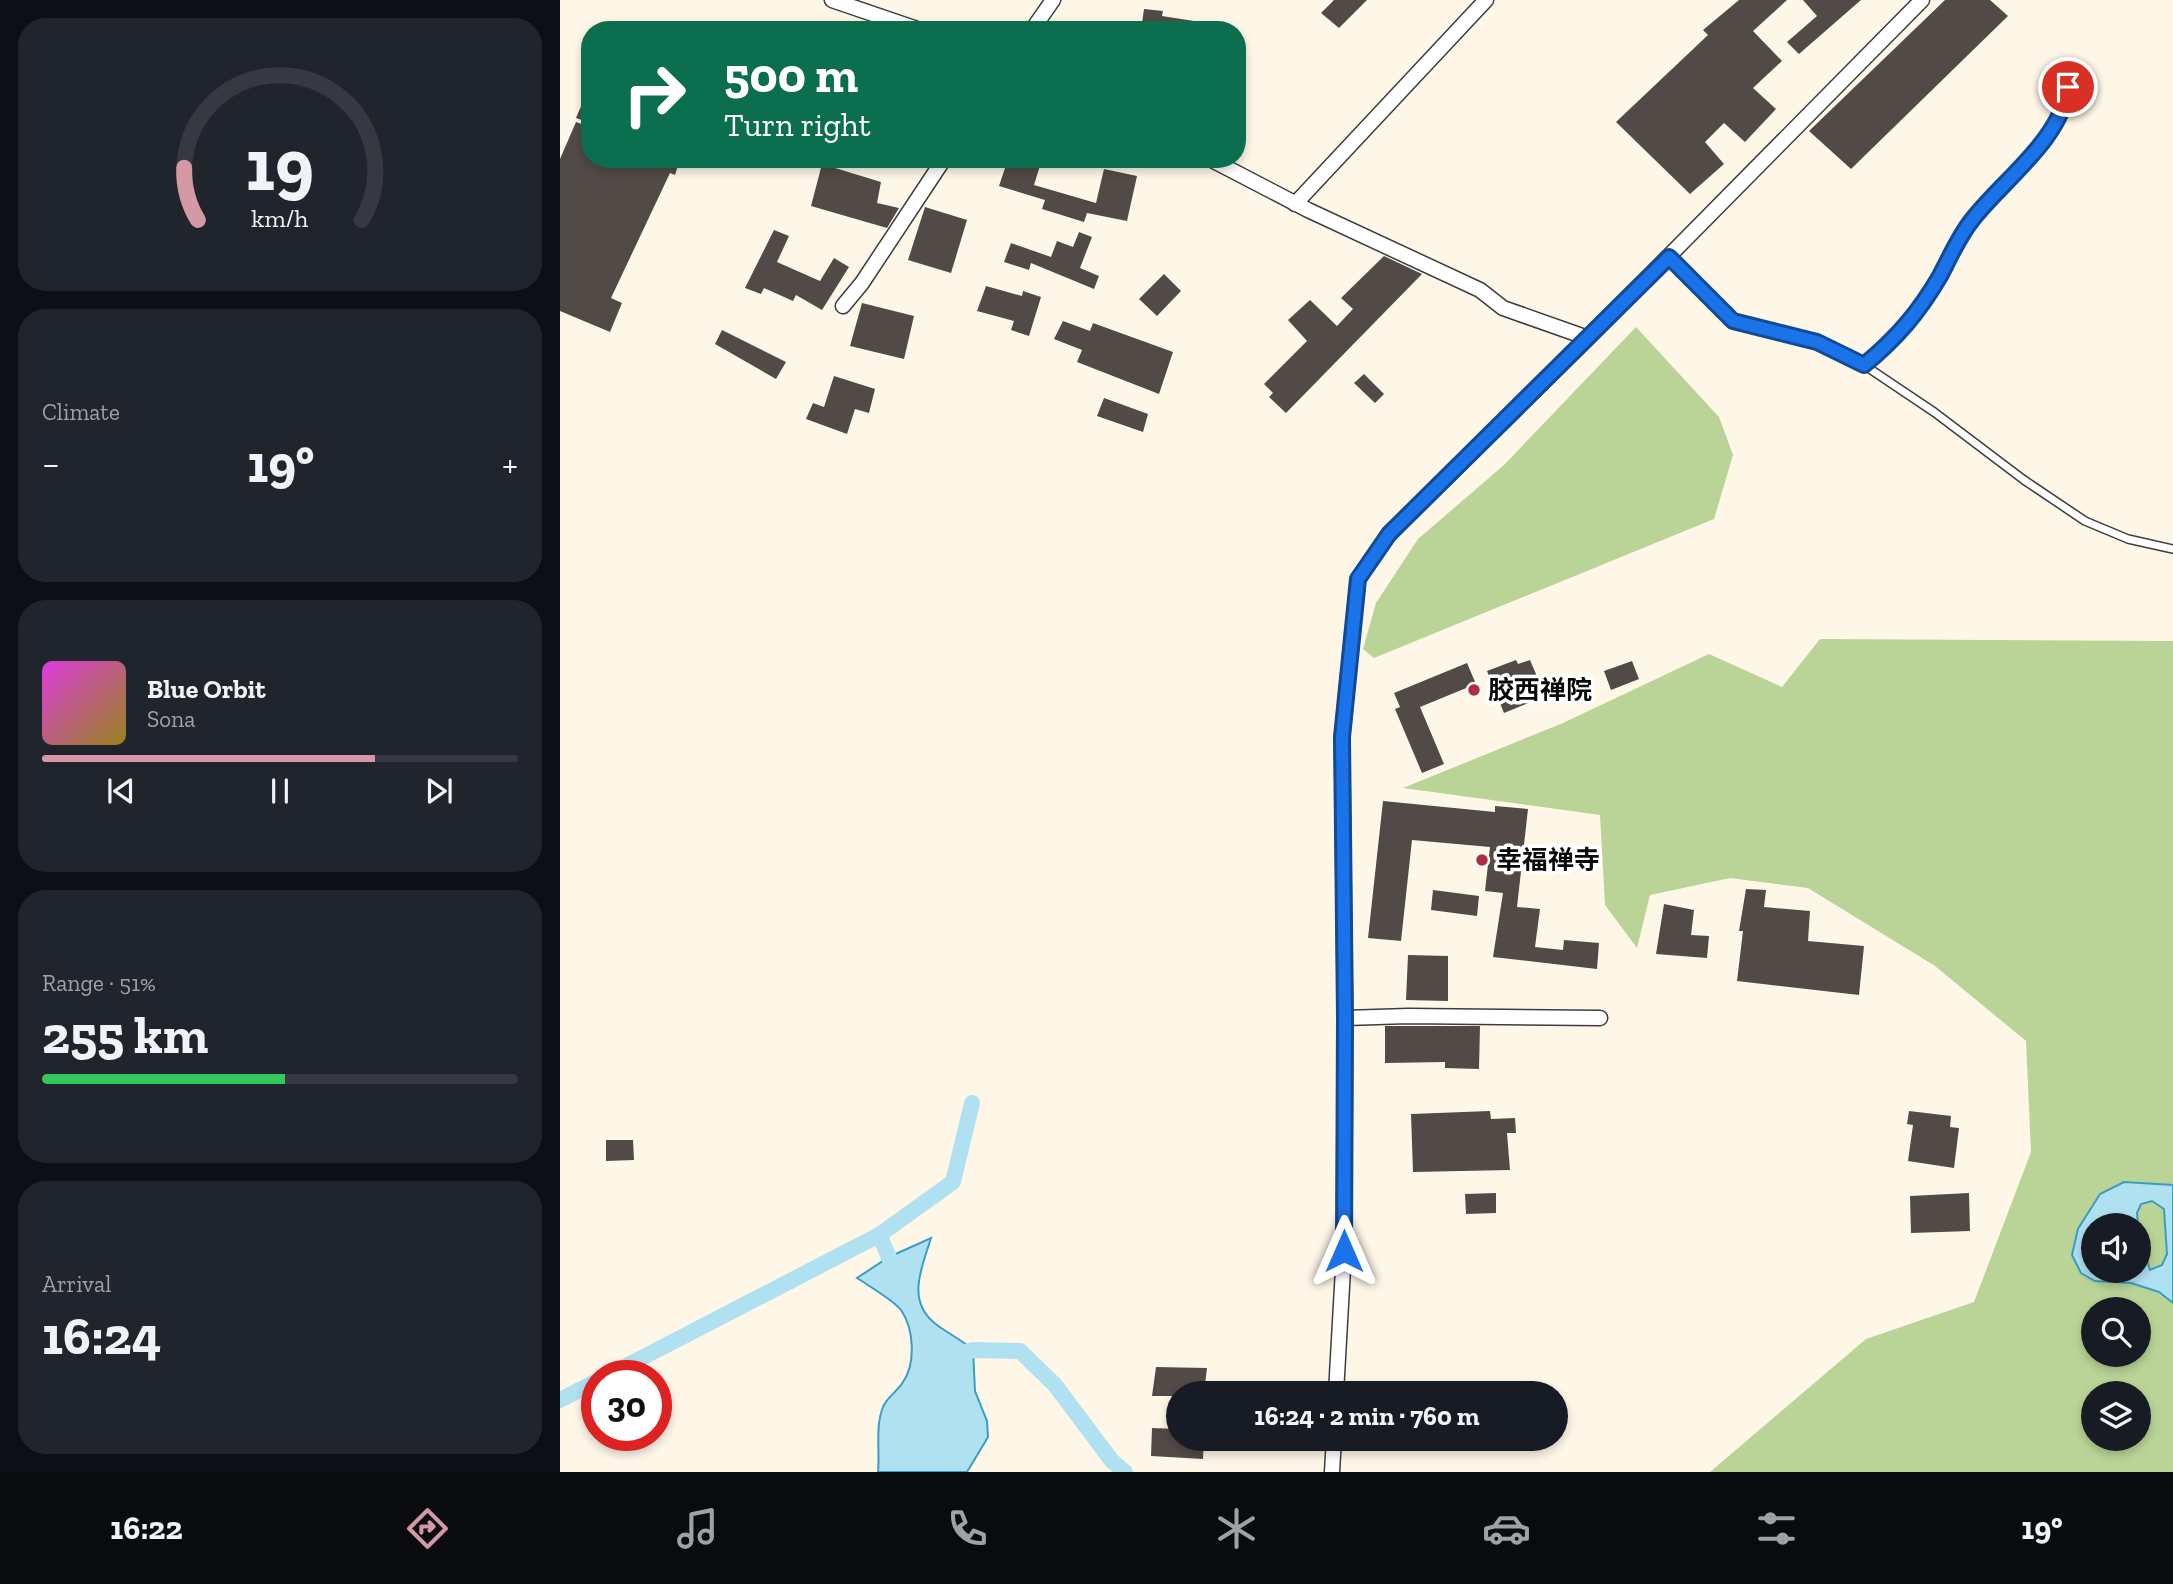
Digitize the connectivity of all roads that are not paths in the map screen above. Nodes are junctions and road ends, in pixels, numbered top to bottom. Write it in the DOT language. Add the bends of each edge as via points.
graph roads {
  1 [pos="832,0"];
  2 [pos="1053,0"];
  3 [pos="1486,0"];
  4 [pos="1922,0"];
  5 [pos="894,21"];
  6 [pos="1038,21"];
  7 [pos="2056,72"];
  8 [pos="938,168"];
  9 [pos="1227,168"];
  10 [pos="1295,204"];
  11 [pos="1669,257"];
  12 [pos="843,306"];
  13 [pos="1588,338"];
  14 [pos="1864,365"];
  15 [pos="2173,549"];
  16 [pos="1345,1018"];
  17 [pos="1600,1018"];
  18 [pos="1337,1381"];
  19 [pos="1333,1451"];
  20 [pos="1332,1472"];
  1 -- 5 [label="street"];
  2 -- 6 [label="street"];
  3 -- 10 [label="street"];
  4 -- 11 [label="street"];
  7 -- 14 [label="lane" via="2068,87 2066,101 2044,140 1971,220 1911,320"];
  8 -- 12 [label="street"];
  9 -- 10 [label="street"];
  10 -- 13 [label="street" via="1480,290 1503,308"];
  11 -- 13 [label="street"];
  11 -- 14 [label="lane" via="1733,321 1817,342"];
  13 -- 16 [label="street" via="1389,534 1358,579 1342,737"];
  14 -- 15 [label="lane" via="2085,521 2128,539"];
  16 -- 17 [label="street"];
  16 -- 18 [label="street" via="1344,1251"];
  19 -- 20 [label="street"];
}
